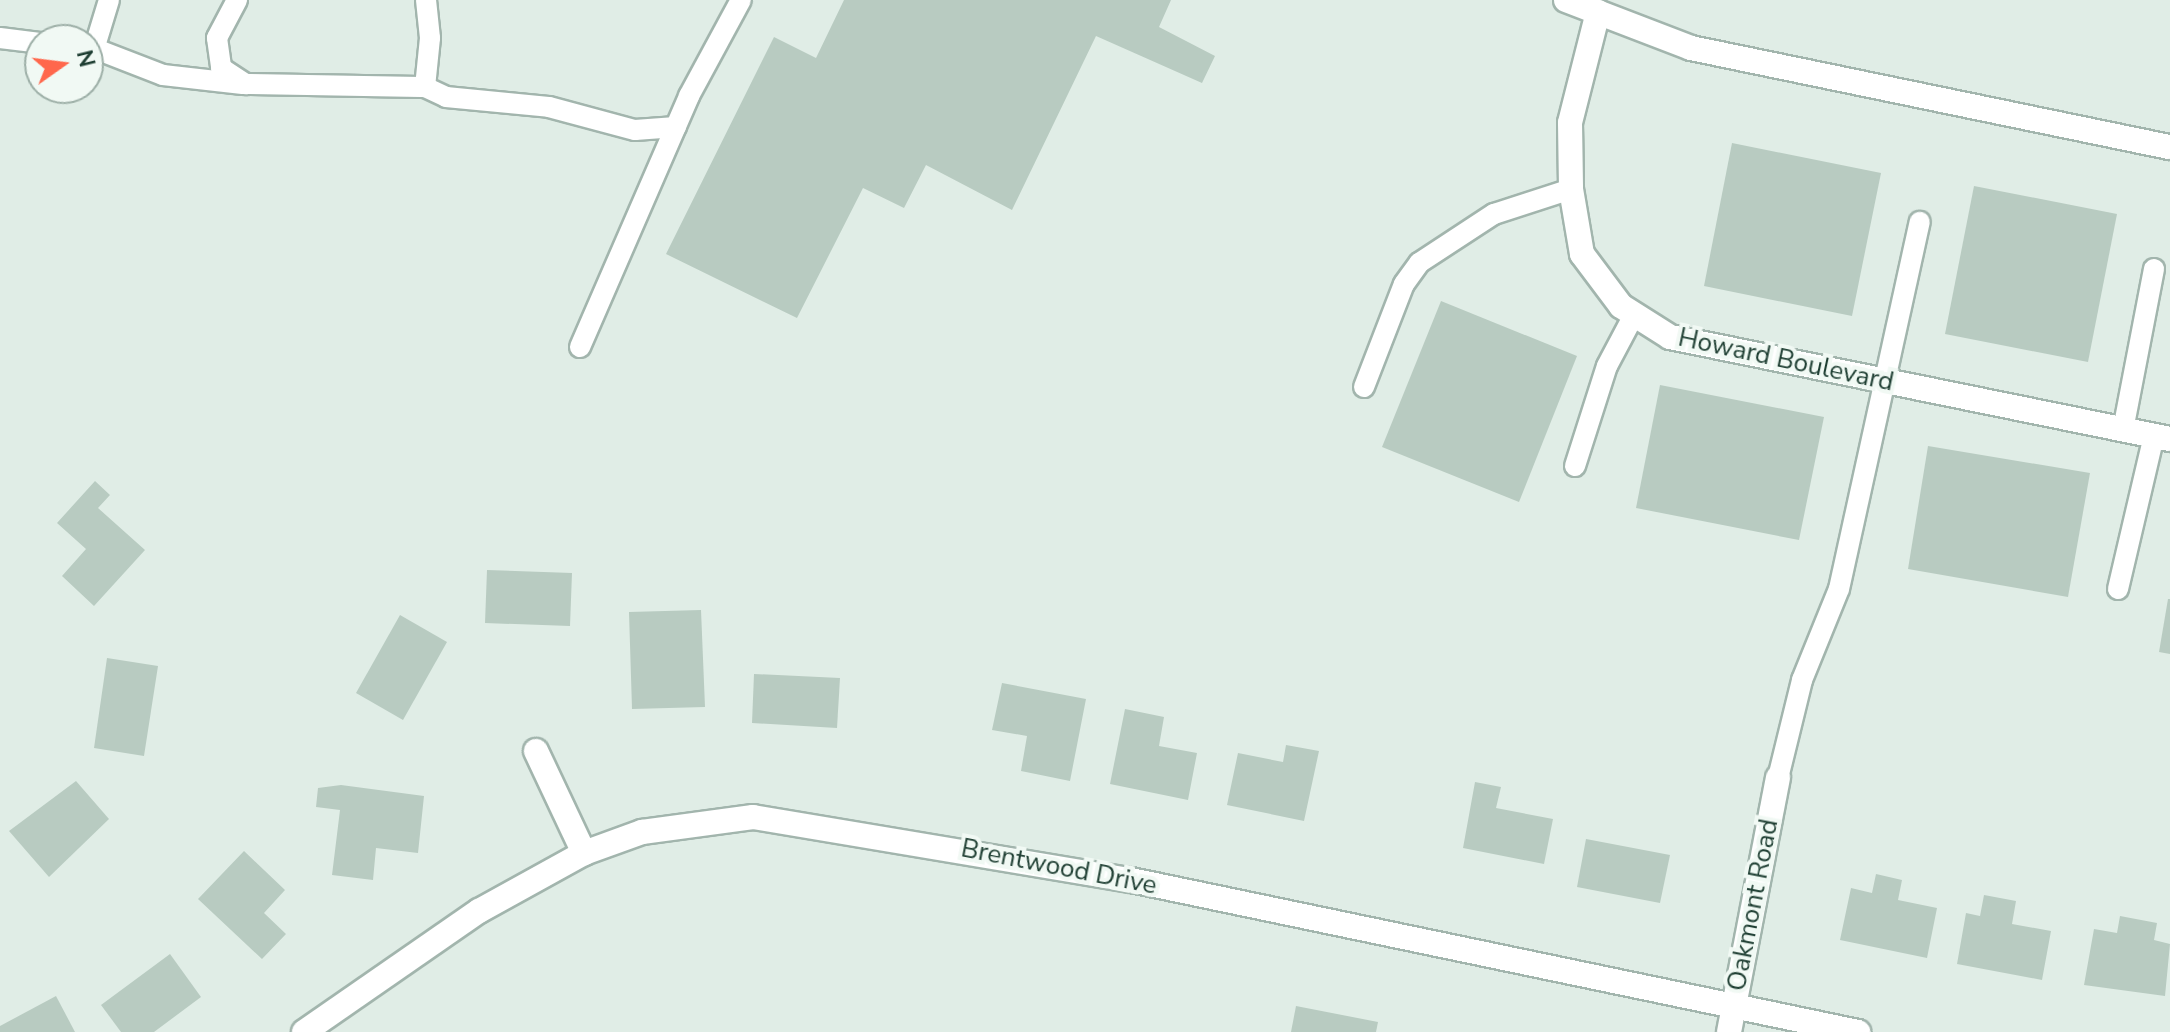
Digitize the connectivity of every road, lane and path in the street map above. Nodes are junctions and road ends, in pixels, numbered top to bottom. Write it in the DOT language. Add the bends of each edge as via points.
graph roads {
  1 [pos="109,0"];
  2 [pos="237,0"];
  3 [pos="426,0"];
  4 [pos="741,0"];
  5 [pos="1566,0"];
  6 [pos="1598,12"];
  7 [pos="100,24"];
  8 [pos="0,38"];
  9 [pos="24,41"];
  10 [pos="104,51"];
  11 [pos="246,84"];
  12 [pos="425,87"];
  13 [pos="676,127"];
  14 [pos="2170,147"];
  15 [pos="1571,189"];
  16 [pos="1920,222"];
  17 [pos="2154,269"];
  18 [pos="1634,315"];
  19 [pos="580,347"];
  20 [pos="1885,381"];
  21 [pos="1364,387"];
  22 [pos="2123,430"];
  23 [pos="2162,438"];
  24 [pos="1575,466"];
  25 [pos="2118,589"];
  26 [pos="536,751"];
  27 [pos="1778,778"];
  28 [pos="584,853"];
  29 [pos="1733,1006"];
  30 [pos="304,1032"];
  31 [pos="1729,1032"];
  32 [pos="1858,1032"];
  1 -- 7 [label="lane"];
  2 -- 11 [label="lane" via="217,38 221,68"];
  3 -- 12 [label="lane"];
  4 -- 13 [label="lane"];
  5 -- 6 [label="street"];
  6 -- 14 [label="street" via="1691,48"];
  6 -- 15 [label="street, Howard Boulevard" via="1570,123"];
  8 -- 9 [label="lane"];
  10 -- 11 [label="lane" via="163,75"];
  11 -- 12 [label="lane"];
  12 -- 13 [label="lane" via="446,97 549,107 635,130"];
  13 -- 19 [label="lane"];
  15 -- 18 [label="street, Howard Boulevard" via="1582,254"];
  15 -- 21 [label="lane" via="1494,214 1419,263 1404,284"];
  16 -- 20 [label="lane"];
  17 -- 22 [label="lane"];
  18 -- 20 [label="street, Howard Boulevard" via="1670,337"];
  18 -- 24 [label="lane" via="1607,366"];
  20 -- 22 [label="street, Howard Boulevard"];
  20 -- 27 [label="lane" via="1839,589 1802,680"];
  22 -- 23 [label="street, Howard Boulevard"];
  23 -- 25 [label="lane"];
  26 -- 28 [label="street"];
  27 -- 29 [label="street, Oakmont Road"];
  28 -- 29 [label="street, Brentwood Drive" via="702,819 808,822 1131,880"];
  28 -- 30 [label="street, Brentwood Drive" via="479,911"];
  29 -- 31 [label="street, Oakmont Road"];
  29 -- 32 [label="street, Brentwood Drive"];
}
